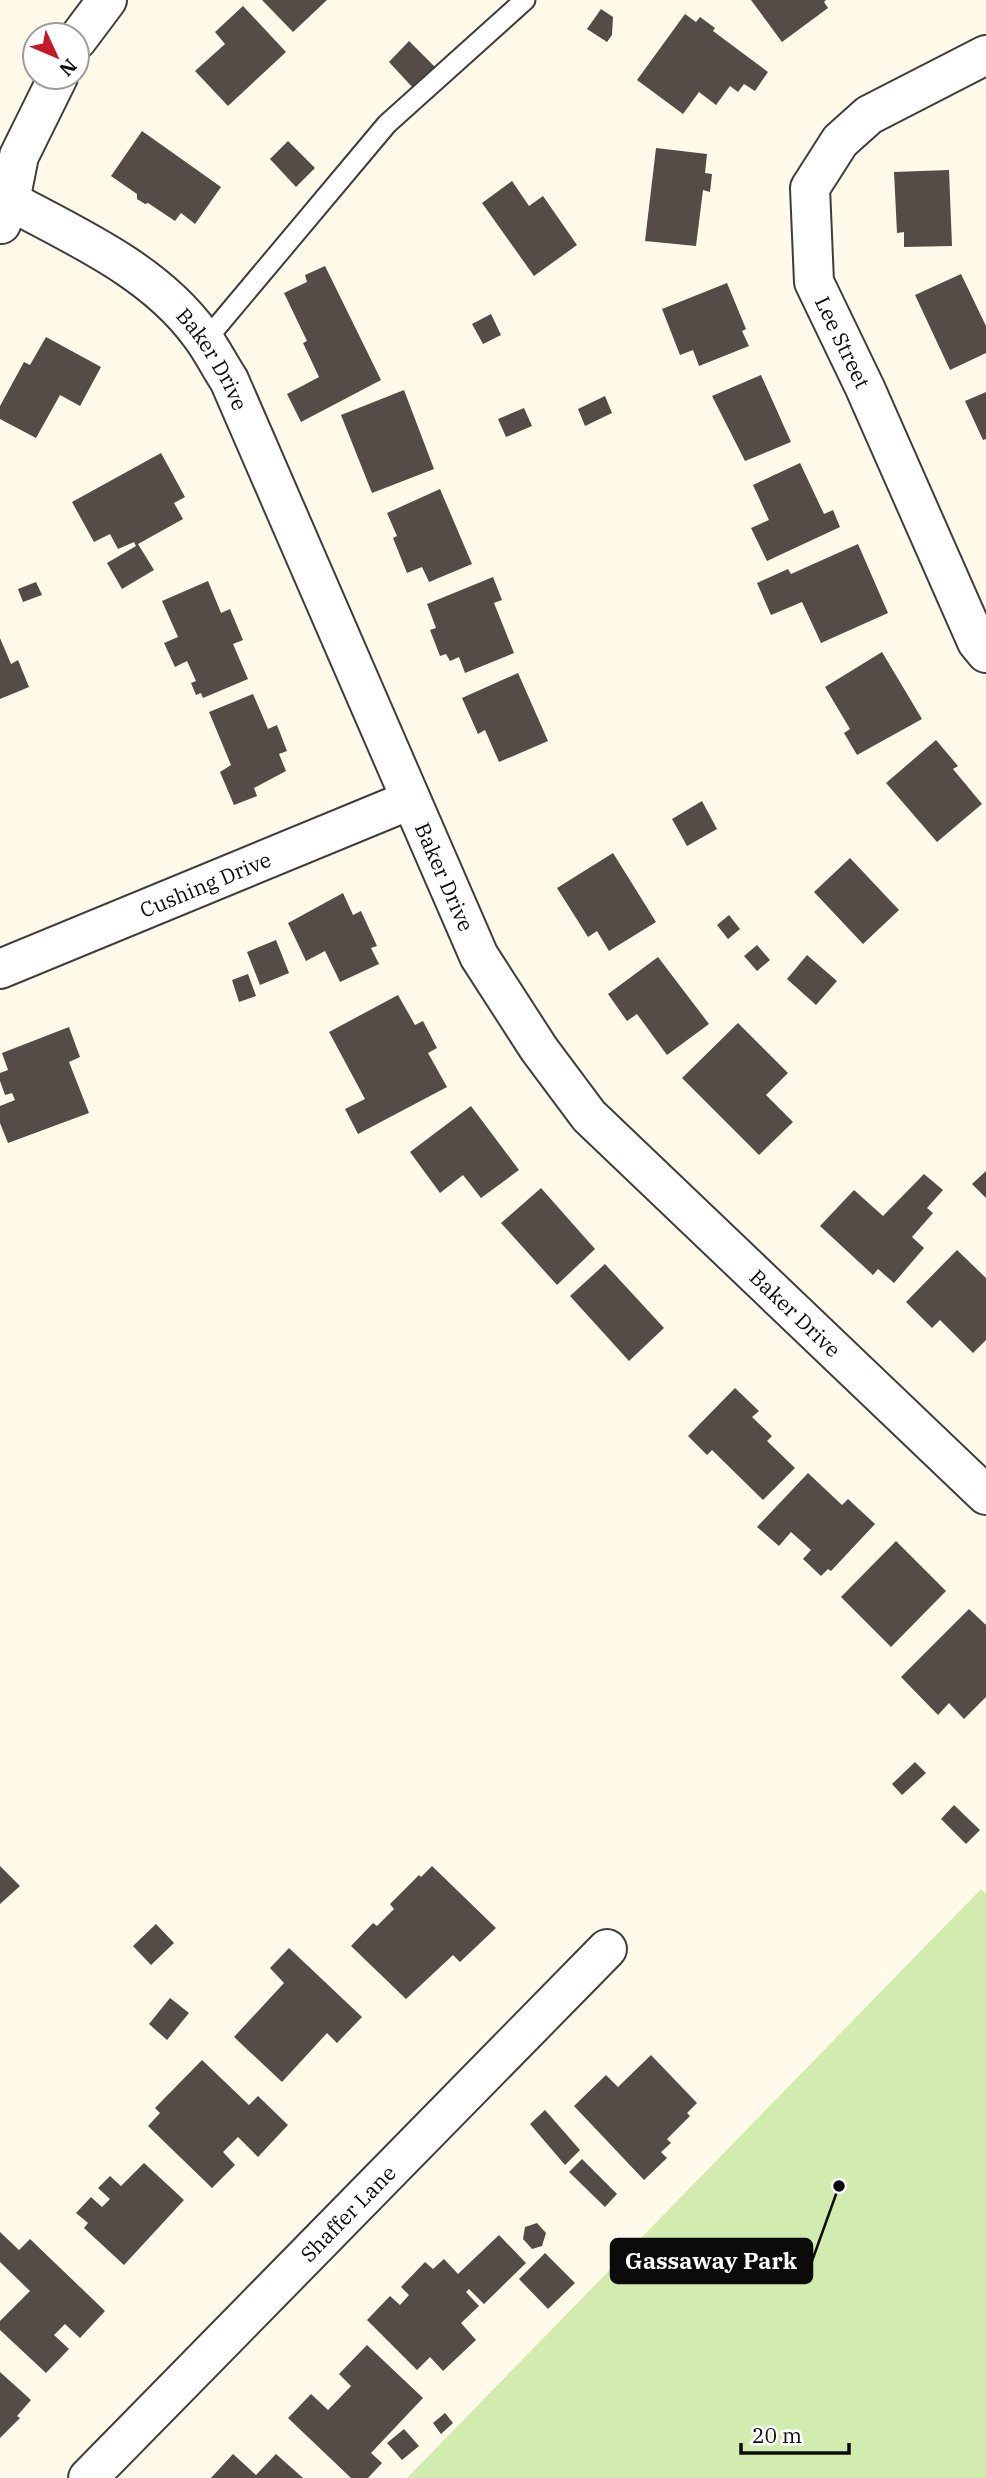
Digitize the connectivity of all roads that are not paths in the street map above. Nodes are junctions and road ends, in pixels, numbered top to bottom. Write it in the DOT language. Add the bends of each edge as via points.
graph roads {
  1 [pos="107,0"];
  2 [pos="525,0"];
  3 [pos="91,21"];
  4 [pos="986,55"];
  5 [pos="51,91"];
  6 [pos="5,213"];
  7 [pos="205,341"];
  8 [pos="986,653"];
  9 [pos="410,800"];
  10 [pos="0,970"];
  11 [pos="986,1495"];
  12 [pos="607,1949"];
  13 [pos="88,2478"];
  1 -- 3 [label="street"];
  2 -- 7 [label="lane" via="387,124"];
  4 -- 8 [label="street, Lee Street" via="869,115 840,141 810,188 814,282 977,642"];
  5 -- 6 [label="street" via="19,156"];
  6 -- 7 [label="street, Baker Drive" via="116,258 160,293"];
  7 -- 9 [label="street, Baker Drive" via="229,380"];
  9 -- 10 [label="street, Cushing Drive"];
  9 -- 11 [label="street, Baker Drive" via="479,956 589,1116"];
  12 -- 13 [label="street, Shaffer Lane"];
}
